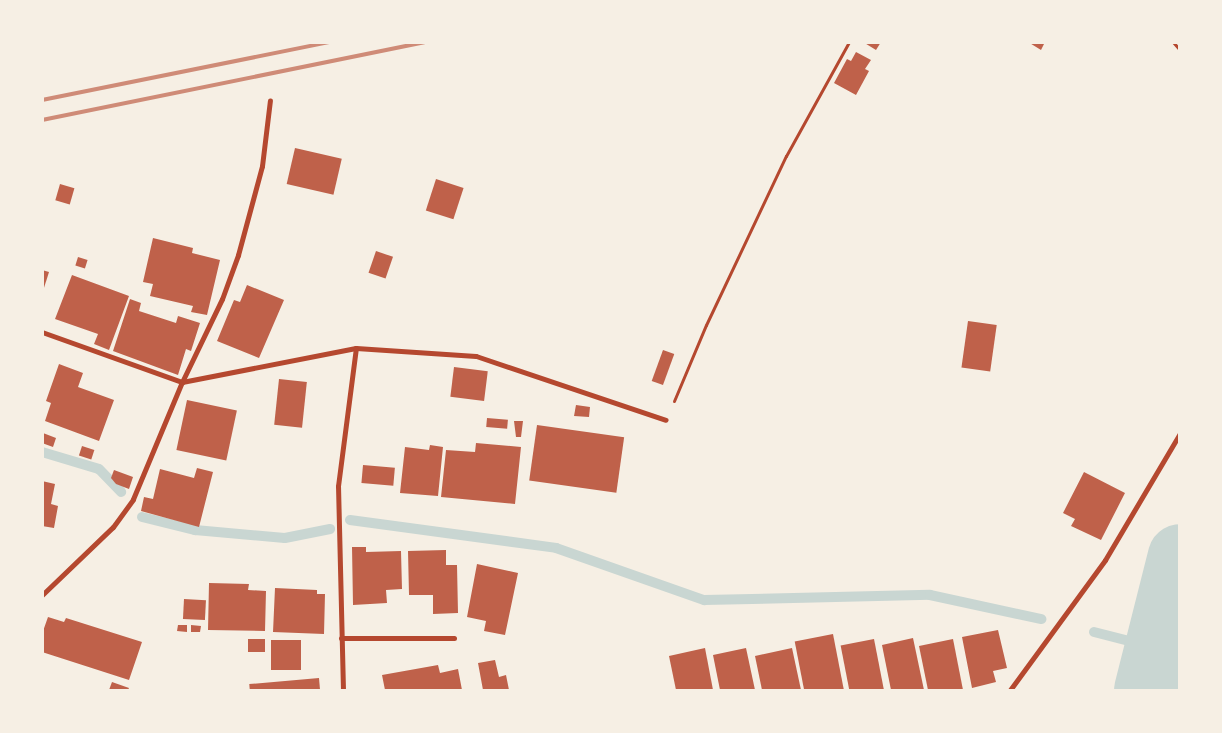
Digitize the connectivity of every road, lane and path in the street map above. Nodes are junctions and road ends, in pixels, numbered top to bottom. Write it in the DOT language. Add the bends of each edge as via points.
graph roads {
  1 [pos="849,42"];
  2 [pos="1173,42"];
  3 [pos="1180,50"];
  4 [pos="270,100"];
  5 [pos="42,332"];
  6 [pos="356,348"];
  7 [pos="182,382"];
  8 [pos="666,420"];
  9 [pos="1180,432"];
  10 [pos="42,596"];
  11 [pos="341,638"];
  12 [pos="454,638"];
  13 [pos="343,690"];
  14 [pos="1010,690"];
  1 -- 8 [label="path" via="786,156 706,325"];
  2 -- 3 [label="path"];
  4 -- 7 [label="street" via="262,166 246,229 222,299"];
  5 -- 7 [label="street"];
  6 -- 7 [label="street"];
  6 -- 8 [label="street" via="476,356"];
  6 -- 11 [label="street" via="338,486"];
  7 -- 10 [label="street" via="124,514"];
  9 -- 14 [label="street" via="1105,560"];
  11 -- 12 [label="street"];
  11 -- 13 [label="street"];
}
